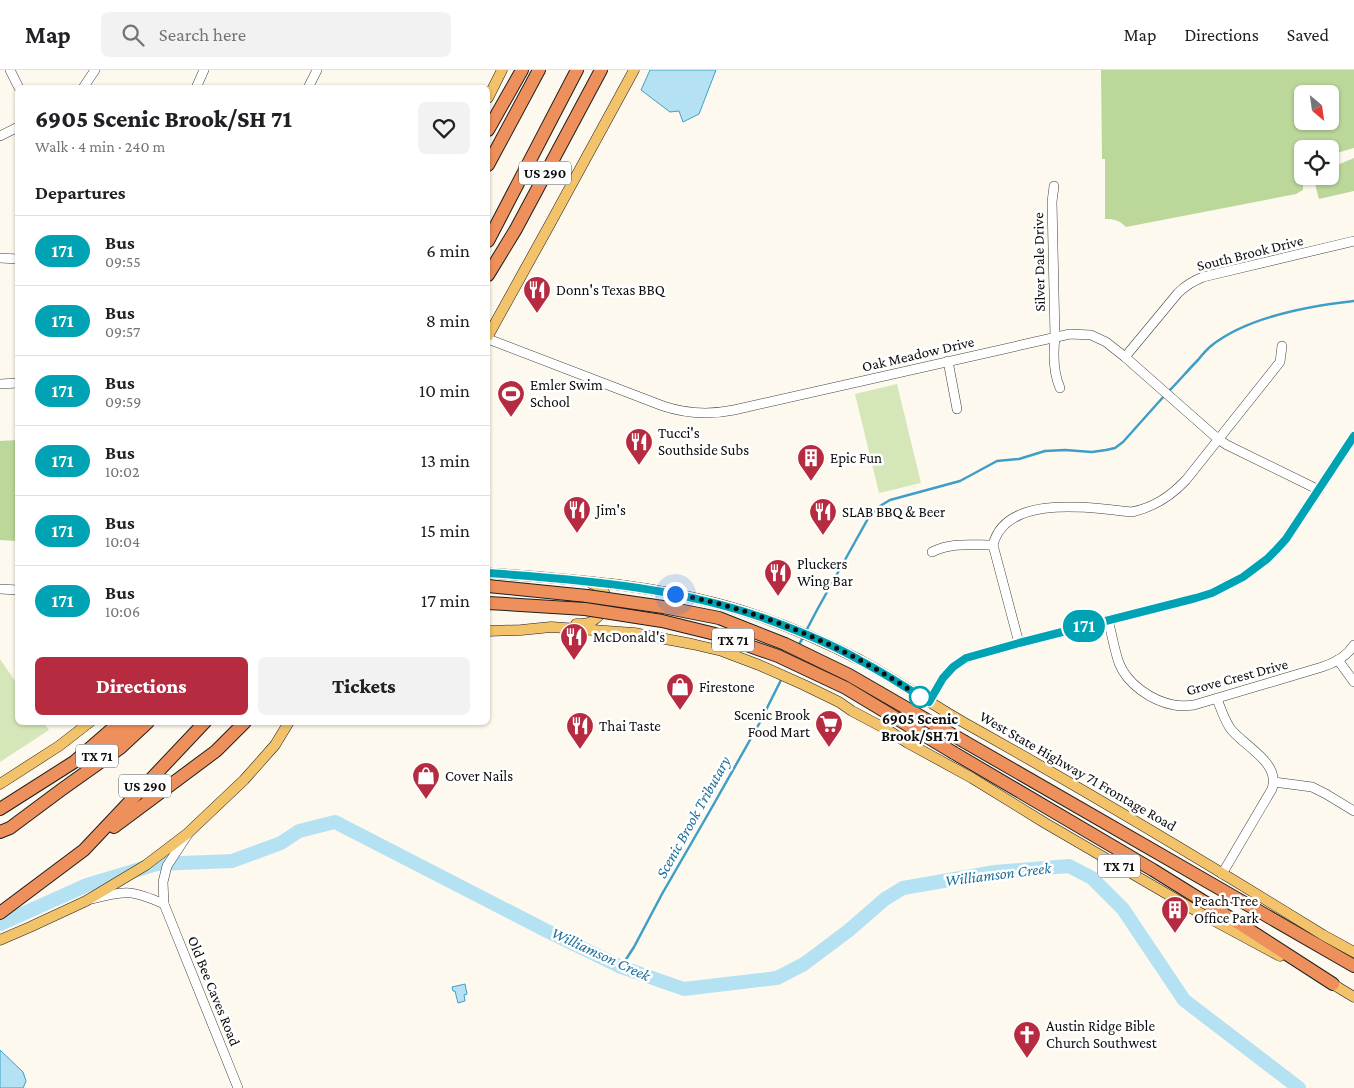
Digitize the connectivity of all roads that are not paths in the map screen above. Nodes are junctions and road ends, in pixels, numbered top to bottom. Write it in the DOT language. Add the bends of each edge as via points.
graph roads {
  1 [pos="10,70"];
  2 [pos="95,70"];
  3 [pos="204,70"];
  4 [pos="316,70"];
  5 [pos="502,70"];
  6 [pos="522,70"];
  7 [pos="538,70"];
  8 [pos="577,70"];
  9 [pos="601,70"];
  10 [pos="634,70"];
  11 [pos="18,85"];
  12 [pos="85,85"];
  13 [pos="197,85"];
  14 [pos="309,85"];
  15 [pos="490,94"];
  16 [pos="490,126"];
  17 [pos="15,128"];
  18 [pos="0,136"];
  19 [pos="490,161"];
  20 [pos="1054,186"];
  21 [pos="490,237"];
  22 [pos="1354,241"];
  23 [pos="0,258"];
  24 [pos="15,259"];
  25 [pos="490,273"];
  26 [pos="490,334"];
  27 [pos="1055,337"];
  28 [pos="490,339"];
  29 [pos="1282,346"];
  30 [pos="1126,357"];
  31 [pos="948,361"];
  32 [pos="15,383"];
  33 [pos="0,384"];
  34 [pos="1060,388"];
  35 [pos="957,410"];
  36 [pos="1354,436"];
  37 [pos="1218,439"];
  38 [pos="1319,490"];
  39 [pos="993,545"];
  40 [pos="932,552"];
  41 [pos="490,573"];
  42 [pos="583,580"];
  43 [pos="490,586"];
  44 [pos="0,589"];
  45 [pos="15,590"];
  46 [pos="490,603"];
  47 [pos="603,612"];
  48 [pos="1108,620"];
  49 [pos="551,627"];
  50 [pos="490,632"];
  51 [pos="1019,643"];
  52 [pos="1354,645"];
  53 [pos="1338,660"];
  54 [pos="1354,682"];
  55 [pos="1217,699"];
  56 [pos="929,702"];
  57 [pos="86,725"];
  58 [pos="117,725"];
  59 [pos="130,725"];
  60 [pos="145,725"];
  61 [pos="202,725"];
  62 [pos="242,725"];
  63 [pos="287,725"];
  64 [pos="1274,782"];
  65 [pos="0,784"];
  66 [pos="61,790"];
  67 [pos="0,809"];
  68 [pos="1354,811"];
  69 [pos="5,830"];
  70 [pos="188,833"];
  71 [pos="84,850"];
  72 [pos="1222,874"];
  73 [pos="86,901"];
  74 [pos="164,904"];
  75 [pos="0,913"];
  76 [pos="0,940"];
  77 [pos="1354,952"];
  78 [pos="1354,966"];
  79 [pos="1333,984"];
  80 [pos="1354,997"];
  81 [pos="238,1088"];
  1 -- 11 [label="street"];
  2 -- 12 [label="street"];
  3 -- 13 [label="street"];
  4 -- 14 [label="street"];
  5 -- 15 [label="main road"];
  6 -- 16 [label="highway"];
  7 -- 19 [label="highway"];
  8 -- 21 [label="highway, US 290"];
  9 -- 25 [label="highway, US 290"];
  10 -- 26 [label="main road"];
  17 -- 18 [label="street"];
  20 -- 27 [label="street, Silver Dale Drive"];
  22 -- 30 [label="street, South Brook Drive" via="1192,281"];
  23 -- 24 [label="street"];
  27 -- 30 [label="street, Oak Meadow Drive" via="1091,334"];
  27 -- 31 [label="street, Oak Meadow Drive"];
  27 -- 34 [label="street, Silver Dale Drive" via="1054,372"];
  28 -- 31 [label="street, Oak Meadow Drive" via="662,406 703,414 734,410"];
  29 -- 37 [label="street" via="1280,362"];
  30 -- 37 [label="street, Oak Meadow Drive"];
  31 -- 35 [label="street"];
  32 -- 33 [label="street"];
  36 -- 38 [label="street"];
  37 -- 38 [label="street, Oak Meadow Drive"];
  37 -- 39 [label="street" via="1186,480 1152,506 1132,512 1064,507 1031,511 1005,524"];
  38 -- 48 [label="street" via="1286,539 1243,577 1212,593"];
  39 -- 40 [label="street" via="951,545"];
  39 -- 51 [label="street"];
  41 -- 42 [label="main road, West State Highway 71 Frontage Road"];
  42 -- 47 [label="main road" via="596,585 606,595"];
  42 -- 56 [label="main road, West State Highway 71 Frontage Road" via="686,596 740,610 796,630 860,660"];
  43 -- 78 [label="highway, TX 71, bridge" via="664,607 719,618 786,644 849,675"];
  44 -- 45 [label="street"];
  46 -- 47 [label="highway, TX 71, bridge"];
  47 -- 49 [label="main road" via="589,623"];
  47 -- 79 [label="highway, TX 71, bridge" via="662,621 715,634 778,656 846,688 1153,870"];
  48 -- 51 [label="street"];
  48 -- 55 [label="street, Grove Crest Drive" via="1119,663 1137,686 1174,705 1194,705"];
  49 -- 50 [label="main road"];
  49 -- 79 [label="main road, TX 71" via="627,632 692,644 722,651 793,680 839,702 972,778 1198,912"];
  51 -- 56 [label="street" via="966,658 943,678"];
  52 -- 53 [label="street, Grove Crest Drive"];
  53 -- 54 [label="street"];
  53 -- 55 [label="street, Grove Crest Drive"];
  55 -- 64 [label="street" via="1229,727 1270,768"];
  56 -- 72 [label="main road, West State Highway 71 Frontage Road"];
  57 -- 65 [label="main road"];
  58 -- 67 [label="highway" via="74,762"];
  59 -- 66 [label="highway, TX 71"];
  60 -- 66 [label="highway, US 290" via="120,748"];
  61 -- 71 [label="highway, US 290"];
  62 -- 71 [label="highway" via="216,751"];
  63 -- 70 [label="main road" via="244,780"];
  64 -- 68 [label="street" via="1312,787"];
  64 -- 72 [label="street"];
  66 -- 69 [label="highway, US 290"];
  70 -- 73 [label="main road" via="146,866"];
  70 -- 74 [label="street, Old Bee Caves Road" via="167,866 163,882"];
  71 -- 75 [label="highway, US 290"];
  72 -- 77 [label="main road, West State Highway 71 Frontage Road"];
  73 -- 74 [label="street" via="126,892 143,894"];
  73 -- 76 [label="main road"];
  74 -- 81 [label="street, Old Bee Caves Road"];
  79 -- 80 [label="main road, TX 71"];
}
